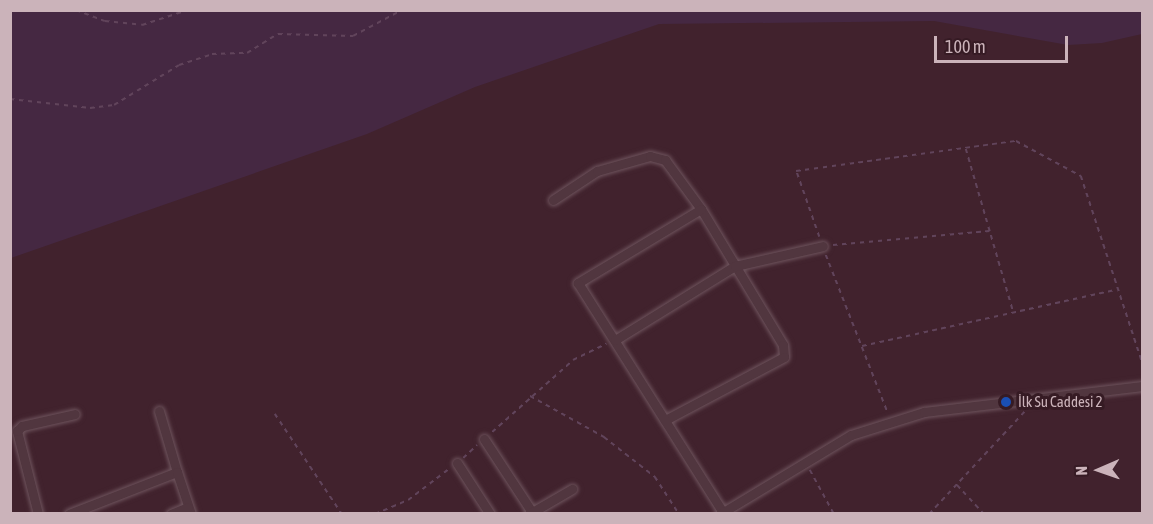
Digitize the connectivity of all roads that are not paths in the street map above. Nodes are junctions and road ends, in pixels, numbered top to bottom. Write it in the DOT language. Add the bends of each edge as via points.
graph roads {
  1 [pos="554,200"];
  2 [pos="701,209"];
  3 [pos="823,246"];
  4 [pos="735,266"];
  5 [pos="615,340"];
  6 [pos="1143,386"];
  7 [pos="159,411"];
  8 [pos="75,414"];
  9 [pos="665,420"];
  10 [pos="484,439"];
  11 [pos="456,463"];
  12 [pos="177,472"];
  13 [pos="572,489"];
  14 [pos="190,510"];
  15 [pos="722,512"];
  16 [pos="38,513"];
  17 [pos="69,513"];
  18 [pos="171,513"];
  19 [pos="490,513"];
  20 [pos="530,513"];
  1 -- 2 [label="street" via="597,171 650,156 664,160"];
  2 -- 4 [label="street"];
  2 -- 5 [label="street" via="578,283"];
  3 -- 4 [label="street"];
  4 -- 5 [label="street"];
  4 -- 9 [label="street" via="785,354"];
  5 -- 9 [label="street"];
  6 -- 15 [label="street" via="924,412 851,435"];
  7 -- 12 [label="street"];
  8 -- 16 [label="street" via="22,426 17,431"];
  9 -- 15 [label="street"];
  10 -- 20 [label="street"];
  11 -- 19 [label="street"];
  12 -- 14 [label="street"];
  12 -- 17 [label="street"];
  13 -- 20 [label="street"];
  14 -- 18 [label="street"];
}
